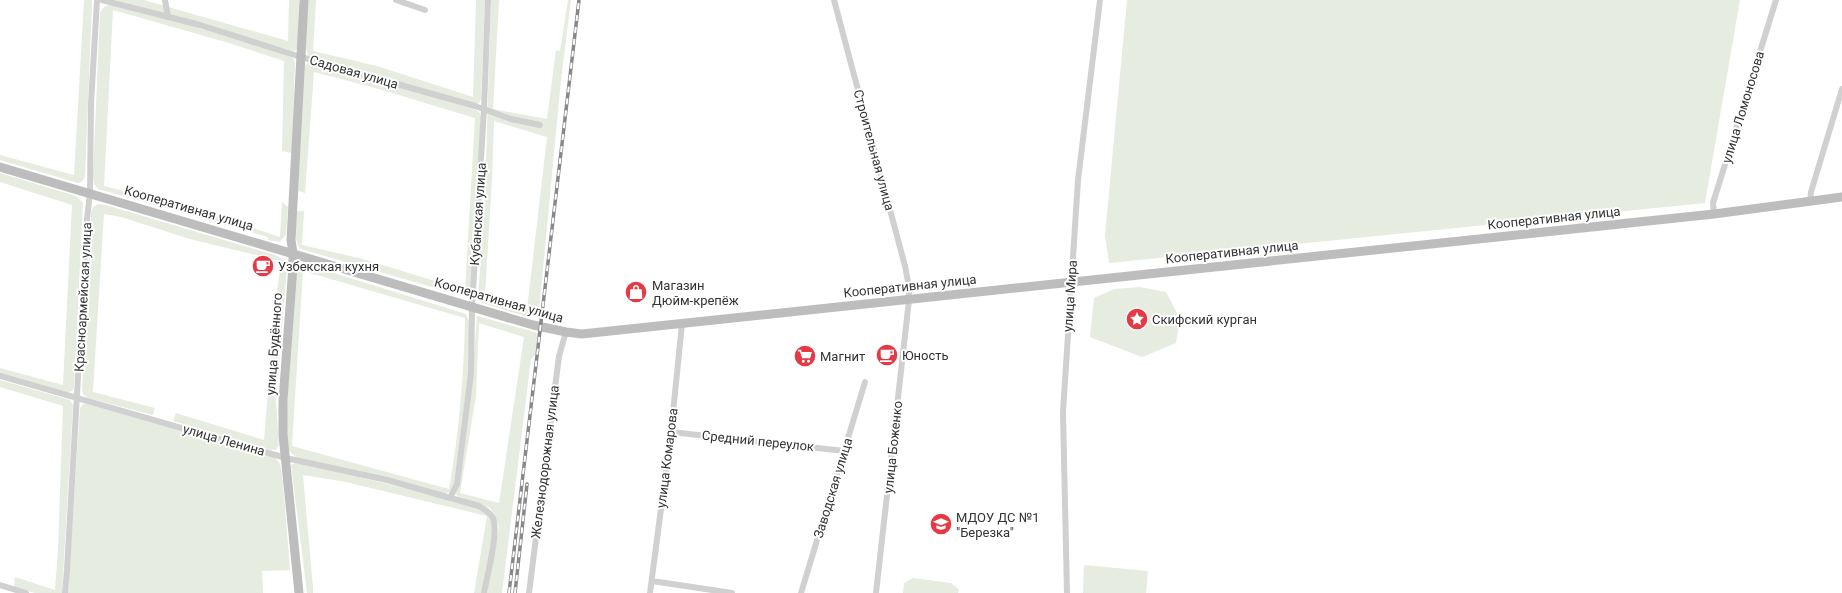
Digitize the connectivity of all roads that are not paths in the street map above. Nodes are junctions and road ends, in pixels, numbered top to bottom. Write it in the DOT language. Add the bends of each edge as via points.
graph roads {
  1 [pos="97,0"];
  2 [pos="102,0"];
  3 [pos="165,0"];
  4 [pos="304,0"];
  5 [pos="396,0"];
  6 [pos="488,0"];
  7 [pos="834,0"];
  8 [pos="1100,0"];
  9 [pos="1776,0"];
  10 [pos="425,10"];
  11 [pos="168,17"];
  12 [pos="301,57"];
  13 [pos="1842,89"];
  14 [pos="484,109"];
  15 [pos="540,125"];
  16 [pos="0,167"];
  17 [pos="90,193"];
  18 [pos="1842,197"];
  19 [pos="1810,202"];
  20 [pos="1714,214"];
  21 [pos="293,253"];
  22 [pos="1071,283"];
  23 [pos="909,300"];
  24 [pos="472,307"];
  25 [pos="682,324"];
  26 [pos="566,332"];
  27 [pos="0,376"];
  28 [pos="865,382"];
  29 [pos="77,398"];
  30 [pos="671,432"];
  31 [pos="845,451"];
  32 [pos="286,458"];
  33 [pos="450,498"];
  34 [pos="652,581"];
  35 [pos="0,585"];
  36 [pos="26,593"];
  37 [pos="65,593"];
  38 [pos="299,593"];
  39 [pos="484,593"];
  40 [pos="529,593"];
  41 [pos="650,593"];
  42 [pos="732,593"];
  43 [pos="800,593"];
  44 [pos="876,593"];
  45 [pos="1067,593"];
  1 -- 17 [label="street, Красноармейская улица" via="91,104"];
  2 -- 11 [label="street, Садовая улица"];
  3 -- 11 [label="street"];
  4 -- 12 [label="street, улица Будённого"];
  5 -- 10 [label="street"];
  6 -- 14 [label="street, Кубанская улица"];
  7 -- 23 [label="street, Строительная улица" via="905,266"];
  8 -- 22 [label="street, улица Мира" via="1078,180"];
  9 -- 20 [label="street, улица Ломоносова" via="1713,203"];
  11 -- 12 [label="street, Садовая улица"];
  12 -- 14 [label="street, Садовая улица"];
  12 -- 21 [label="street, улица Будённого" via="291,240"];
  13 -- 19 [label="street"];
  14 -- 15 [label="street, Садовая улица" via="511,119"];
  14 -- 24 [label="street, Кубанская улица"];
  16 -- 17 [label="street, Кооперативная улица"];
  17 -- 21 [label="street, Кооперативная улица"];
  17 -- 29 [label="street, Красноармейская улица" via="86,219"];
  18 -- 19 [label="street, Кооперативная улица"];
  19 -- 20 [label="street, Кооперативная улица"];
  20 -- 22 [label="street, Кооперативная улица"];
  21 -- 24 [label="street, Кооперативная улица"];
  21 -- 32 [label="street, улица Будённого" via="283,400"];
  22 -- 23 [label="street, Кооперативная улица"];
  22 -- 45 [label="street, улица Мира" via="1063,412"];
  23 -- 25 [label="street, Кооперативная улица"];
  23 -- 44 [label="street, улица Боженко"];
  24 -- 26 [label="street, Кооперативная улица"];
  24 -- 33 [label="street, Кубанская улица" via="471,373 457,484"];
  25 -- 26 [label="street, Кооперативная улица" via="582,334"];
  25 -- 30 [label="street, улица Комарова"];
  26 -- 40 [label="street, Железнодорожная улица" via="558,356"];
  27 -- 29 [label="street, улица Ленина"];
  28 -- 31 [label="street, Заводская улица"];
  29 -- 32 [label="street, улица Ленина"];
  29 -- 37 [label="street, Красноармейская улица"];
  30 -- 31 [label="street, Средний переулок"];
  30 -- 34 [label="street, улица Комарова"];
  31 -- 43 [label="street, Заводская улица"];
  32 -- 33 [label="street, улица Ленина" via="387,480"];
  32 -- 38 [label="street, улица Будённого"];
  33 -- 39 [label="street" via="479,506 489,512 493,519 496,530"];
  34 -- 41 [label="street, улица Комарова"];
  34 -- 42 [label="street"];
  35 -- 36 [label="street"];
}
